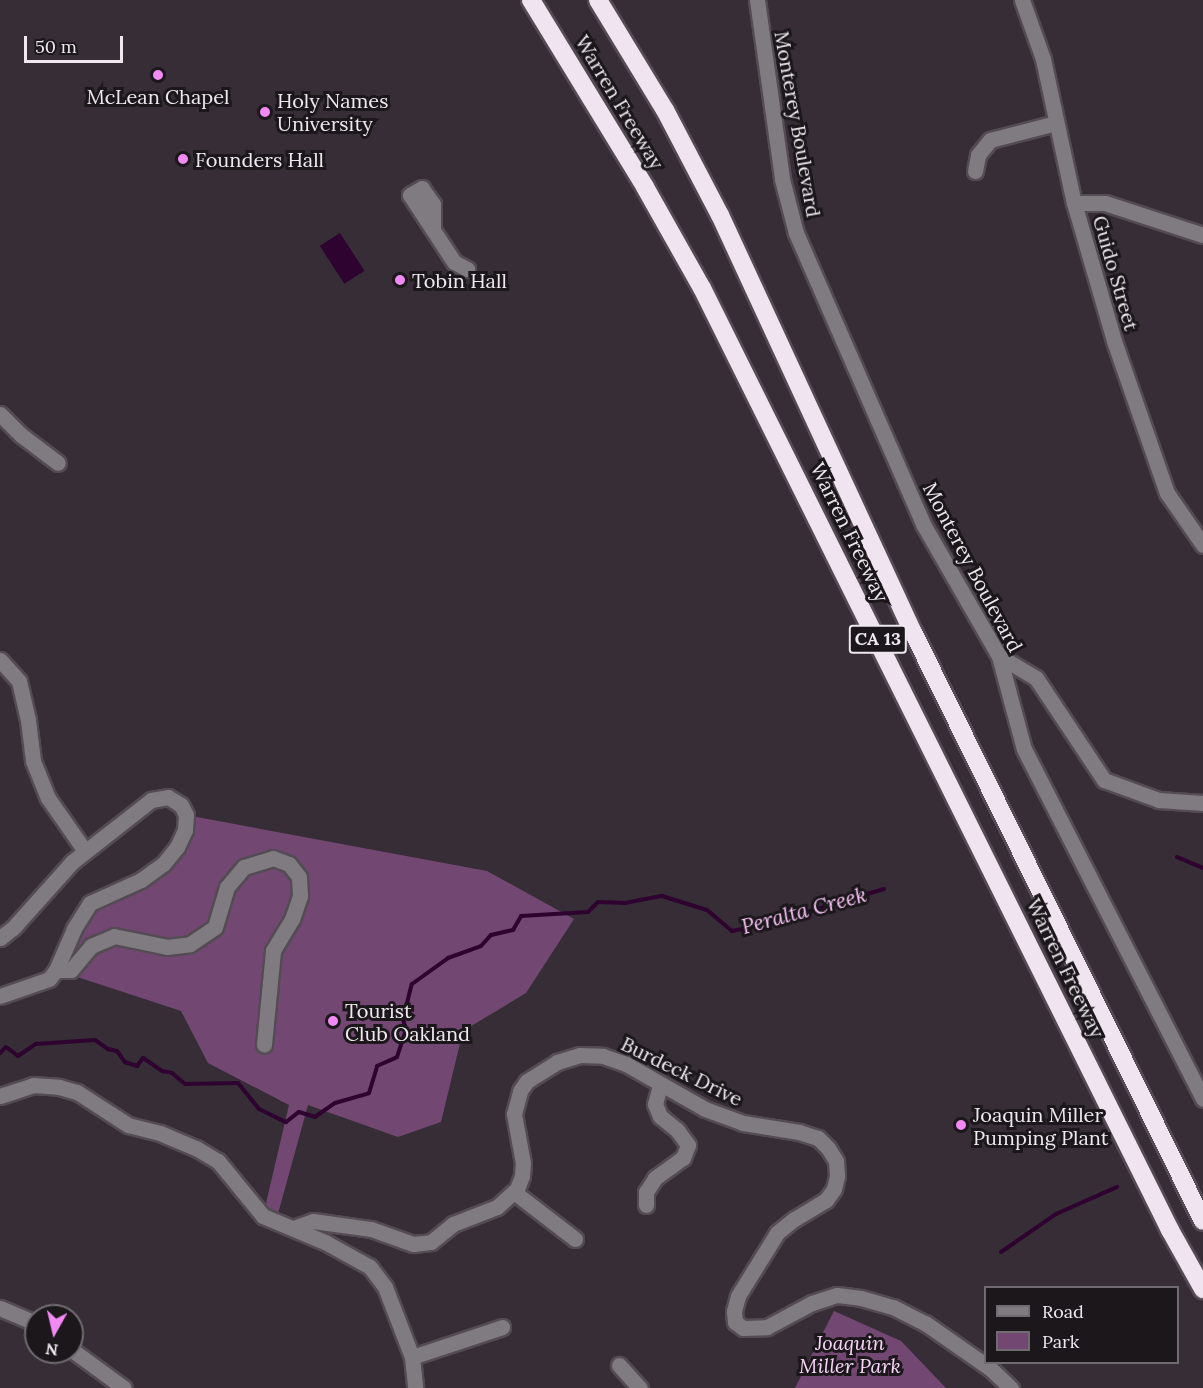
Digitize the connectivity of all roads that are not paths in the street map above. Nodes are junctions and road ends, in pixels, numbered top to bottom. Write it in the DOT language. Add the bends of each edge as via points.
graph roads {
  1 [pos="531,0"];
  2 [pos="598,0"];
  3 [pos="757,0"];
  4 [pos="1022,0"];
  5 [pos="1056,123"];
  6 [pos="975,171"];
  7 [pos="1074,203"];
  8 [pos="433,230"];
  9 [pos="1203,235"];
  10 [pos="467,269"];
  11 [pos="0,414"];
  12 [pos="58,463"];
  13 [pos="1203,545"];
  14 [pos="999,656"];
  15 [pos="0,660"];
  16 [pos="1203,803"];
  17 [pos="85,851"];
  18 [pos="0,938"];
  19 [pos="56,970"];
  20 [pos="0,996"];
  21 [pos="264,1045"];
  22 [pos="1195,1071"];
  23 [pos="660,1085"];
  24 [pos="0,1096"];
  25 [pos="1203,1099"];
  26 [pos="1143,1104"];
  27 [pos="514,1192"];
  28 [pos="1203,1200"];
  29 [pos="646,1205"];
  30 [pos="1203,1221"];
  31 [pos="293,1228"];
  32 [pos="575,1239"];
  33 [pos="1203,1289"];
  34 [pos="0,1308"];
  35 [pos="24,1318"];
  36 [pos="502,1327"];
  37 [pos="412,1357"];
  38 [pos="84,1359"];
  39 [pos="619,1365"];
  40 [pos="124,1388"];
  41 [pos="415,1388"];
  42 [pos="640,1388"];
  43 [pos="1011,1388"];
  1 -- 33 [label="highway, Warren Freeway / CA 13" via="628,157 702,288 1170,1230"];
  2 -- 26 [label="highway, Warren Freeway / CA 13" via="666,110 714,204 914,634"];
  3 -- 14 [label="street, Monterey Boulevard" via="782,179 796,233 923,524"];
  4 -- 5 [label="street, Guido Street" via="1043,59"];
  5 -- 6 [label="street" via="990,140 978,155"];
  5 -- 7 [label="street, Guido Street"];
  7 -- 9 [label="street" via="1106,203"];
  7 -- 13 [label="street, Guido Street" via="1114,341 1167,493"];
  8 -- 10 [label="street" via="454,262"];
  11 -- 12 [label="street"];
  14 -- 16 [label="street" via="1036,678 1104,780 1159,800"];
  14 -- 22 [label="street, Monterey Boulevard" via="1024,749"];
  15 -- 17 [label="street" via="19,681 33,761 48,798"];
  17 -- 18 [label="street"];
  17 -- 19 [label="street" via="151,800 168,797 181,805 186,815 185,830 163,864 141,880 90,903"];
  19 -- 20 [label="street" via="49,979"];
  19 -- 21 [label="street" via="71,970 91,946 114,936 166,947 190,944 215,927 227,887 244,867 273,858 289,864 299,877 300,896 273,951"];
  22 -- 25 [label="street, Monterey Boulevard"];
  23 -- 27 [label="street, Burdeck Drive" via="626,1064 603,1056 580,1055 557,1062 527,1082 515,1102 523,1163"];
  23 -- 29 [label="street" via="655,1104 660,1116 688,1145 683,1158 655,1178 646,1192"];
  23 -- 43 [label="street, Burdeck Drive" via="705,1109 743,1123 818,1138 836,1161 834,1189 826,1200 777,1233 738,1296 735,1322 742,1328 767,1327 812,1302 837,1295 861,1298 893,1307 925,1323 991,1369"];
  24 -- 31 [label="street" via="33,1084 77,1092 128,1125 160,1133 207,1153 228,1169 263,1216"];
  26 -- 28 [label="highway"];
  26 -- 30 [label="highway, Warren Freeway / CA 13"];
  27 -- 31 [label="street" via="497,1207 453,1224 431,1242 413,1244 371,1229 313,1221"];
  27 -- 32 [label="street"];
  31 -- 37 [label="street" via="370,1268 385,1287"];
  34 -- 35 [label="street"];
  36 -- 37 [label="street"];
  37 -- 41 [label="street"];
  38 -- 40 [label="street"];
  39 -- 42 [label="street"];
}
